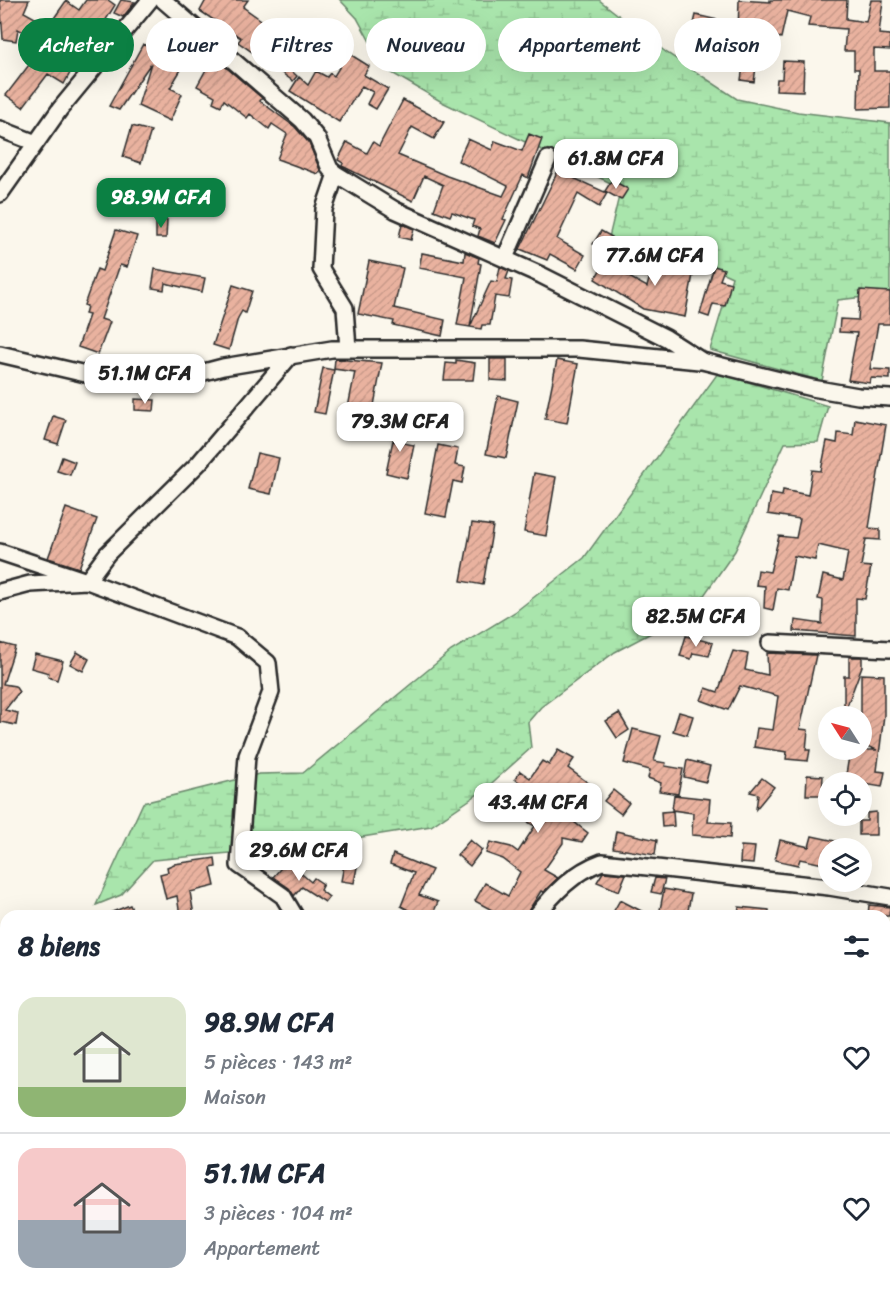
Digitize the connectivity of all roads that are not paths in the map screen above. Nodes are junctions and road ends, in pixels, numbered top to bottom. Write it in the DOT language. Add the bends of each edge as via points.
graph roads {
  1 [pos="150,0"];
  2 [pos="163,0"];
  3 [pos="0,129"];
  4 [pos="36,143"];
  5 [pos="548,159"];
  6 [pos="336,174"];
  7 [pos="0,194"];
  8 [pos="505,258"];
  9 [pos="348,349"];
  10 [pos="0,354"];
  11 [pos="291,355"];
  12 [pos="702,361"];
  13 [pos="890,398"];
  14 [pos="0,552"];
  15 [pos="87,580"];
  16 [pos="0,592"];
  17 [pos="770,643"];
  18 [pos="890,649"];
  19 [pos="890,897"];
  20 [pos="291,910"];
  21 [pos="542,910"];
  1 -- 4 [label="street"];
  2 -- 6 [label="street" via="302,120 317,138"];
  3 -- 4 [label="street"];
  4 -- 7 [label="street"];
  5 -- 8 [label="street"];
  6 -- 8 [label="street" via="394,210"];
  6 -- 9 [label="street" via="324,209 321,269 345,308"];
  8 -- 12 [label="street" via="657,333"];
  9 -- 11 [label="street"];
  9 -- 12 [label="street" via="579,349"];
  10 -- 11 [label="street" via="90,375 149,381"];
  11 -- 15 [label="street" via="199,463 107,554"];
  12 -- 13 [label="street" via="812,388"];
  14 -- 15 [label="street"];
  15 -- 16 [label="street" via="30,584"];
  15 -- 20 [label="street" via="237,637 268,663 271,692 247,756 239,865 283,896"];
  17 -- 18 [label="street"];
  19 -- 21 [label="street" via="829,886 602,862 583,870"];
}
